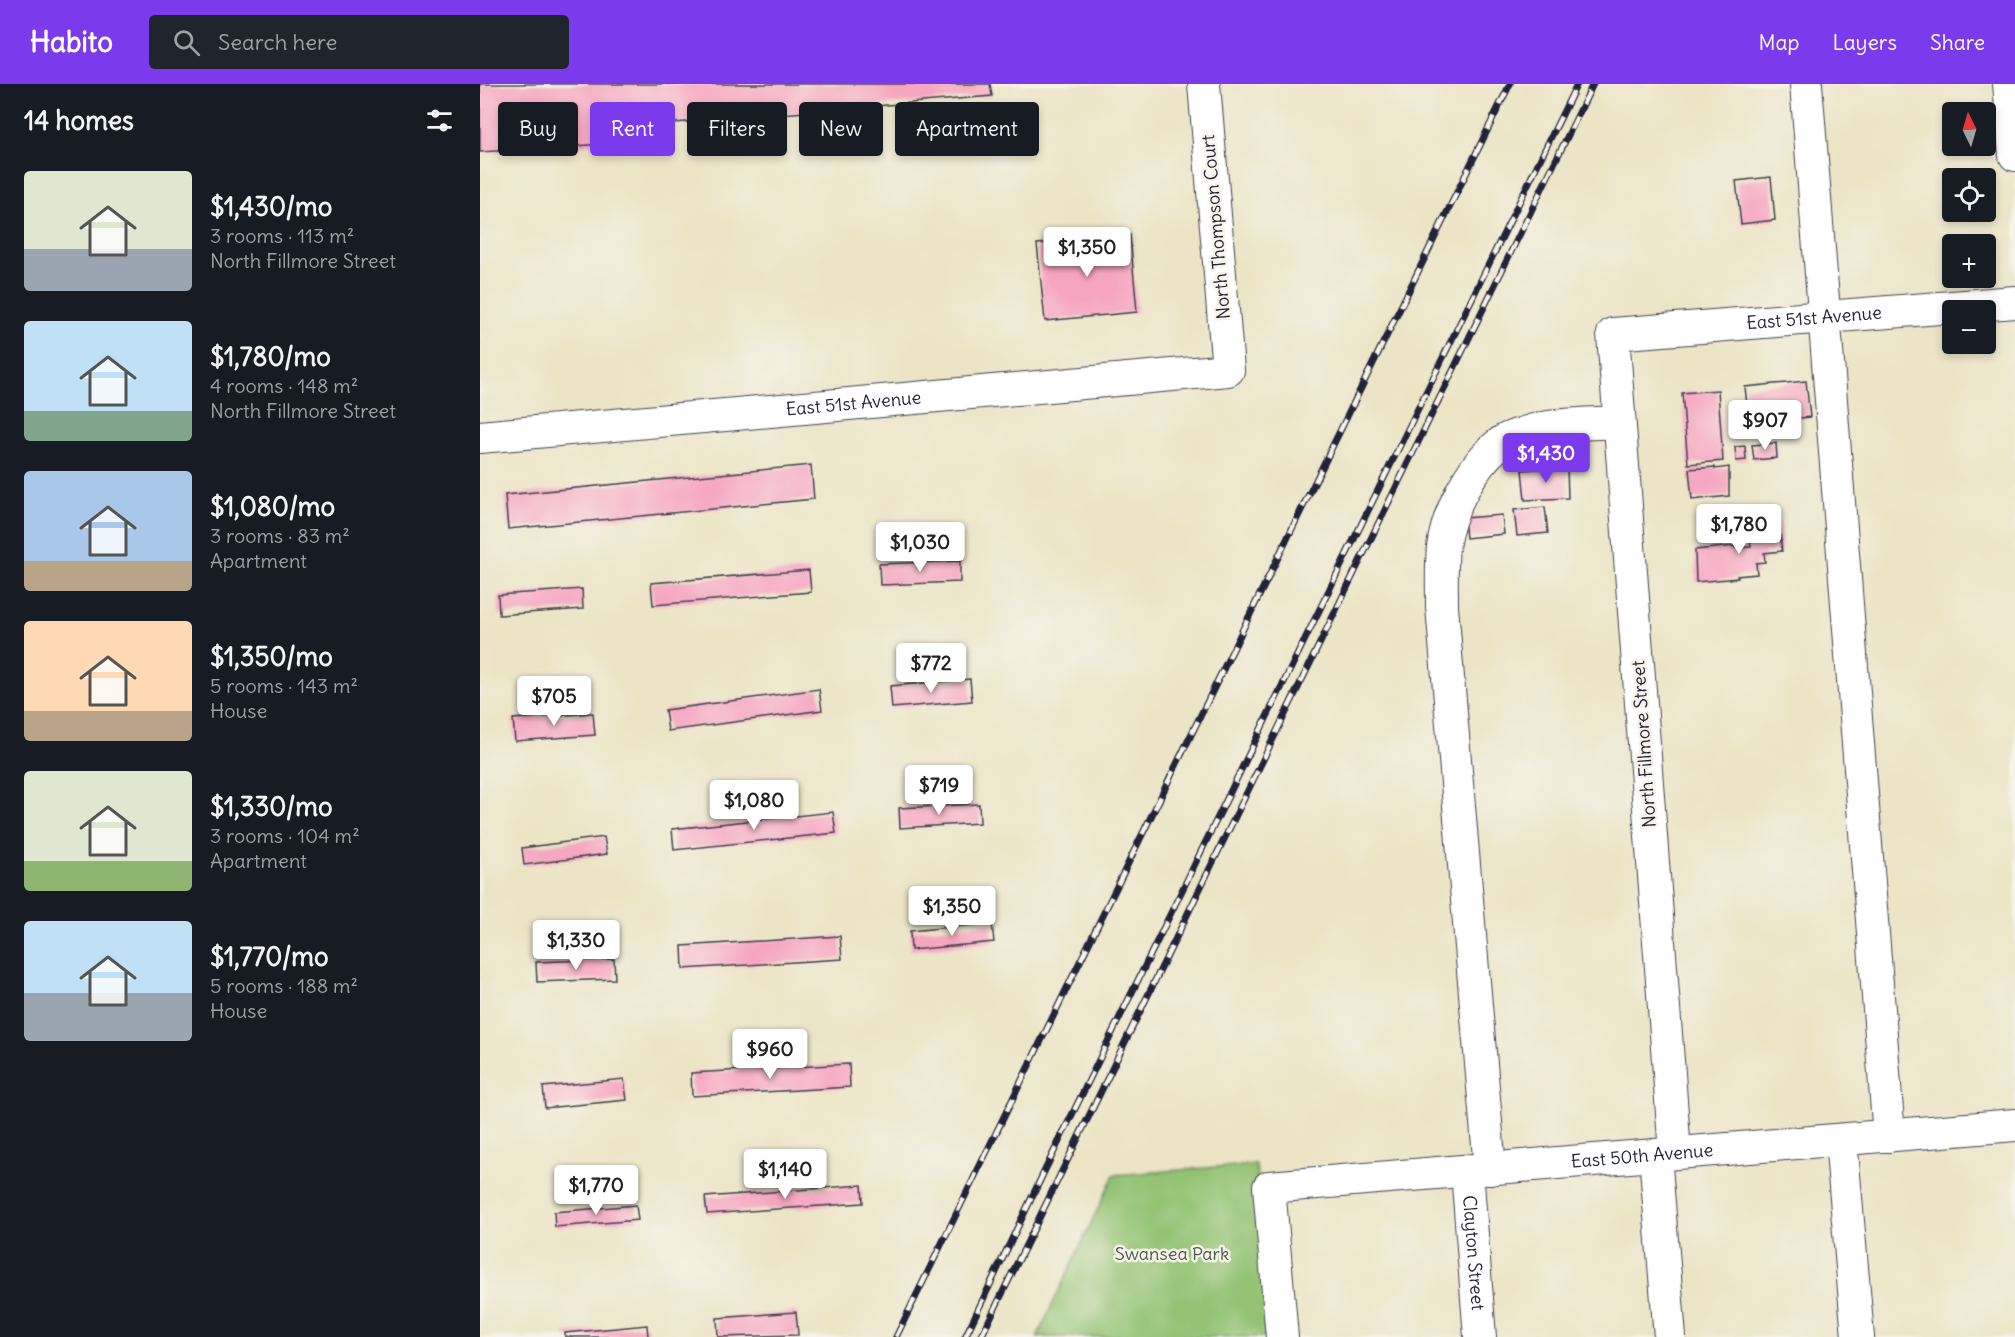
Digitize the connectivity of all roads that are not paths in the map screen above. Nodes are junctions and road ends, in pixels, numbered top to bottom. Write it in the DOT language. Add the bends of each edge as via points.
graph roads {
  1 [pos="1204,84"];
  2 [pos="1806,84"];
  3 [pos="2009,84"];
  4 [pos="2015,155"];
  5 [pos="2015,302"];
  6 [pos="1824,317"];
  7 [pos="1612,334"];
  8 [pos="1228,370"];
  9 [pos="1619,422"];
  10 [pos="480,437"];
  11 [pos="2015,1125"];
  12 [pos="1889,1136"];
  13 [pos="1840,1140"];
  14 [pos="1665,1154"];
  15 [pos="1479,1170"];
  16 [pos="1282,1337"];
  17 [pos="1480,1337"];
  18 [pos="1670,1337"];
  19 [pos="1858,1337"];
  1 -- 8 [label="street, North Thompson Court"];
  2 -- 6 [label="street"];
  3 -- 4 [label="street"];
  5 -- 6 [label="street, East 51st Avenue"];
  6 -- 7 [label="street, East 51st Avenue"];
  6 -- 12 [label="street"];
  7 -- 9 [label="street, North Fillmore Street"];
  8 -- 10 [label="street, East 51st Avenue"];
  9 -- 14 [label="street, North Fillmore Street"];
  9 -- 15 [label="street, Clayton Street" via="1524,432 1499,443 1459,494 1443,546 1443,618"];
  11 -- 12 [label="street, East 50th Avenue"];
  12 -- 13 [label="street, East 50th Avenue"];
  13 -- 14 [label="street, East 50th Avenue"];
  13 -- 19 [label="street"];
  14 -- 15 [label="street, East 50th Avenue"];
  14 -- 18 [label="street, North Fillmore Street"];
  15 -- 16 [label="street, East 50th Avenue" via="1269,1187"];
  15 -- 17 [label="street, Clayton Street"];
}
